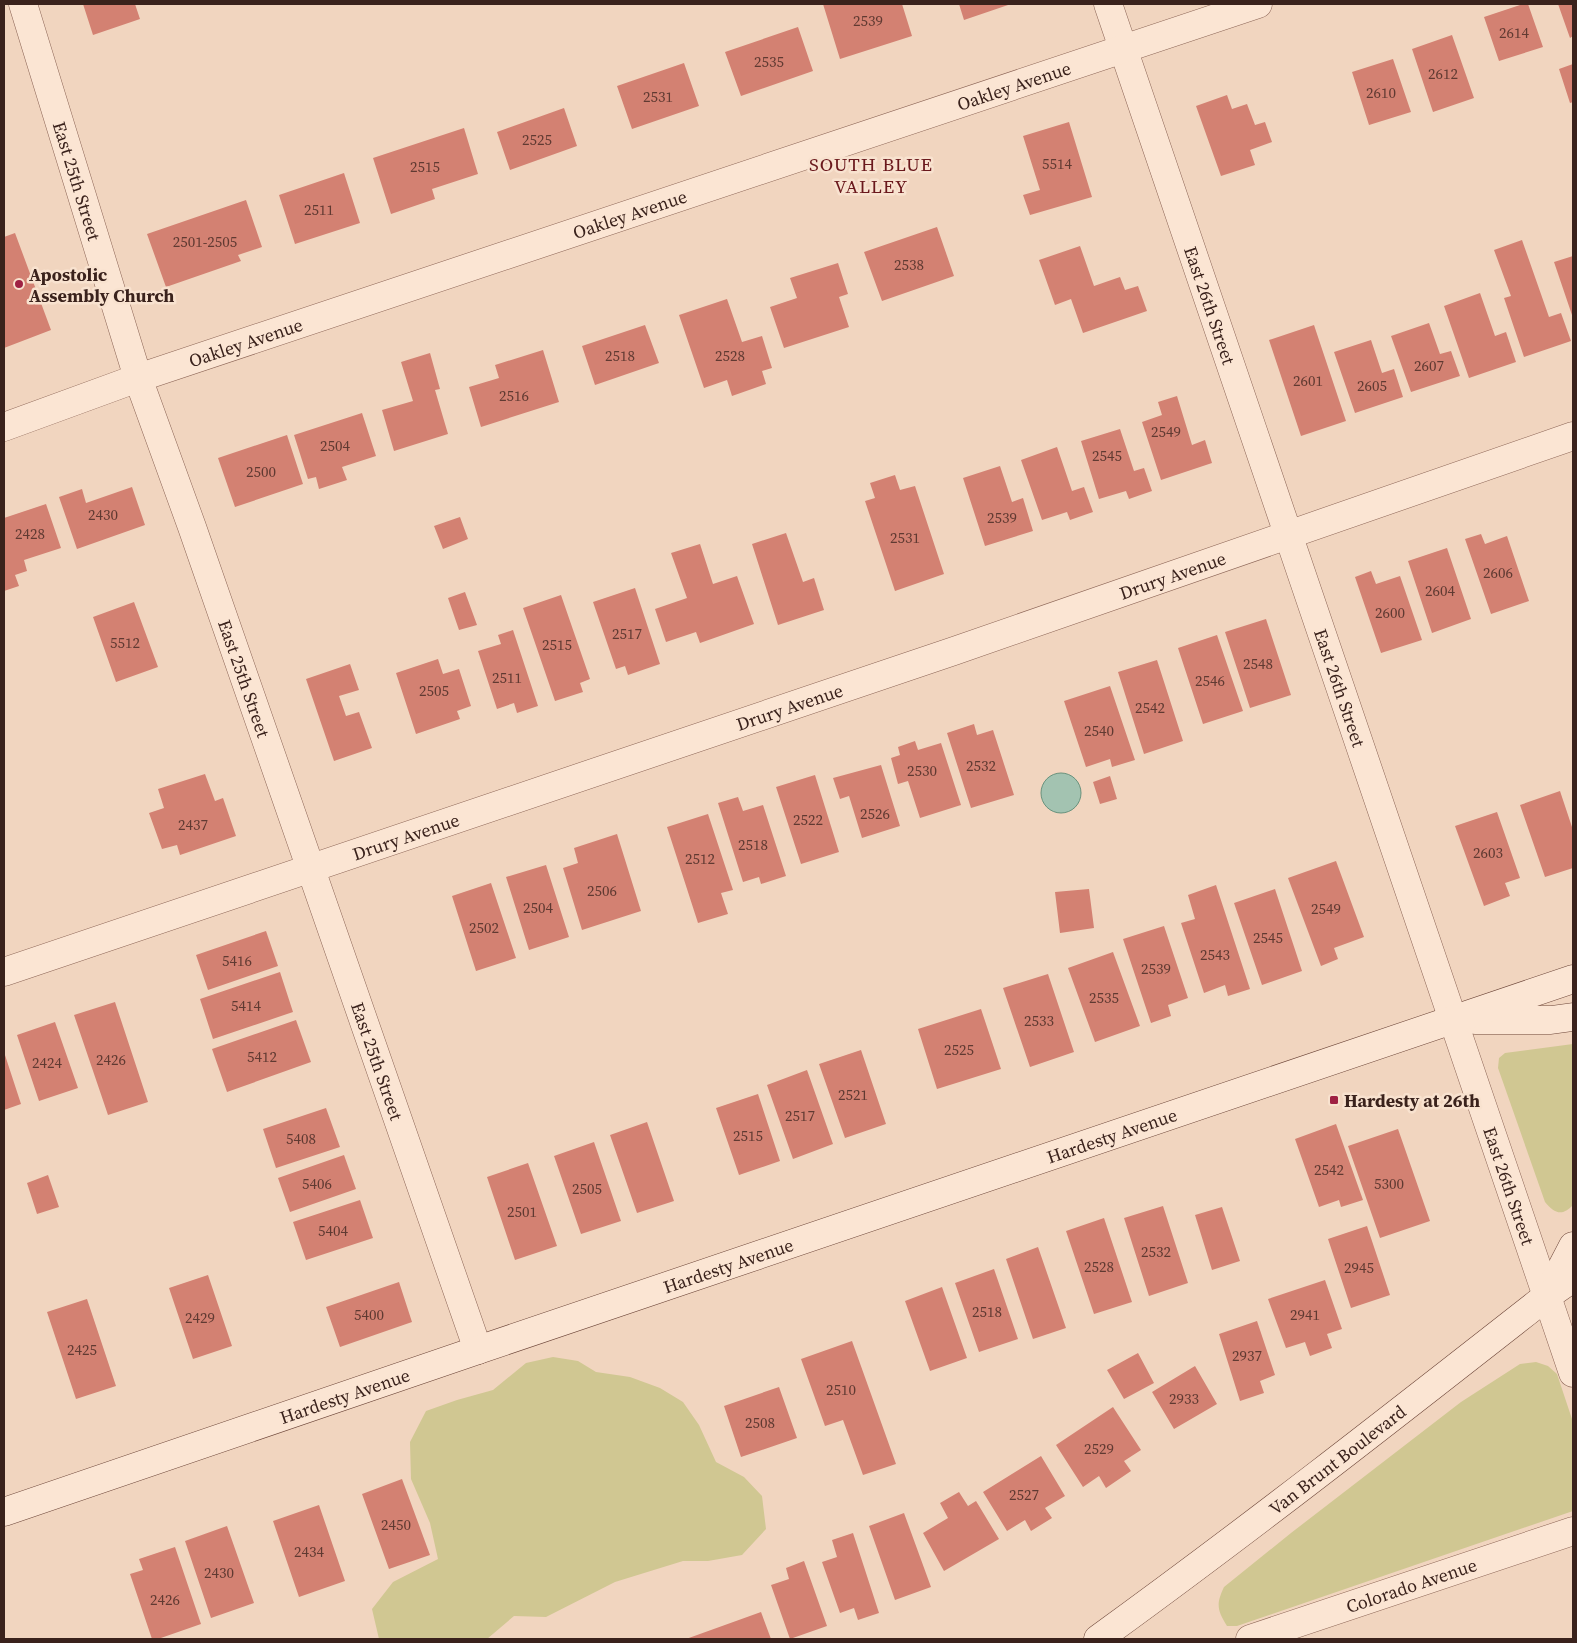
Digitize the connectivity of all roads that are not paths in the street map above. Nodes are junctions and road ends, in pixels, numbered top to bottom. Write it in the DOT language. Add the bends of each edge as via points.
graph roads {
  1 [pos="23,4"];
  2 [pos="1108,4"];
  3 [pos="1258,4"];
  4 [pos="1124,49"];
  5 [pos="138,378"];
  6 [pos="4,427"];
  7 [pos="1573,436"];
  8 [pos="1289,534"];
  9 [pos="310,868"];
  10 [pos="4,972"];
  11 [pos="1573,979"];
  12 [pos="1573,1017"];
  13 [pos="1453,1020"];
  14 [pos="1573,1246"];
  15 [pos="1573,1278"];
  16 [pos="1547,1296"];
  17 [pos="478,1350"];
  18 [pos="1573,1373"];
  19 [pos="4,1512"];
  20 [pos="1573,1530"];
  21 [pos="1098,1639"];
  22 [pos="1250,1639"];
  1 -- 5 [label="street, East 25th Street"];
  2 -- 4 [label="street, East 26th Street"];
  3 -- 4 [label="street, Oakley Avenue"];
  4 -- 5 [label="street, Oakley Avenue"];
  4 -- 8 [label="street, East 26th Street"];
  5 -- 6 [label="street, Oakley Avenue"];
  5 -- 9 [label="street, East 25th Street"];
  7 -- 8 [label="street, Drury Avenue"];
  8 -- 9 [label="street, Drury Avenue"];
  8 -- 13 [label="street, East 26th Street"];
  9 -- 10 [label="street, Drury Avenue"];
  9 -- 17 [label="street, East 25th Street"];
  11 -- 13 [label="street"];
  12 -- 13 [label="street"];
  13 -- 16 [label="street, East 26th Street"];
  13 -- 17 [label="street, Hardesty Avenue"];
  14 -- 16 [label="street"];
  15 -- 16 [label="street, Van Brunt Boulevard"];
  16 -- 18 [label="street, East 26th Street"];
  16 -- 21 [label="street, Van Brunt Boulevard" via="1173,1585"];
  17 -- 19 [label="street, Hardesty Avenue"];
  20 -- 22 [label="street, Colorado Avenue"];
}
